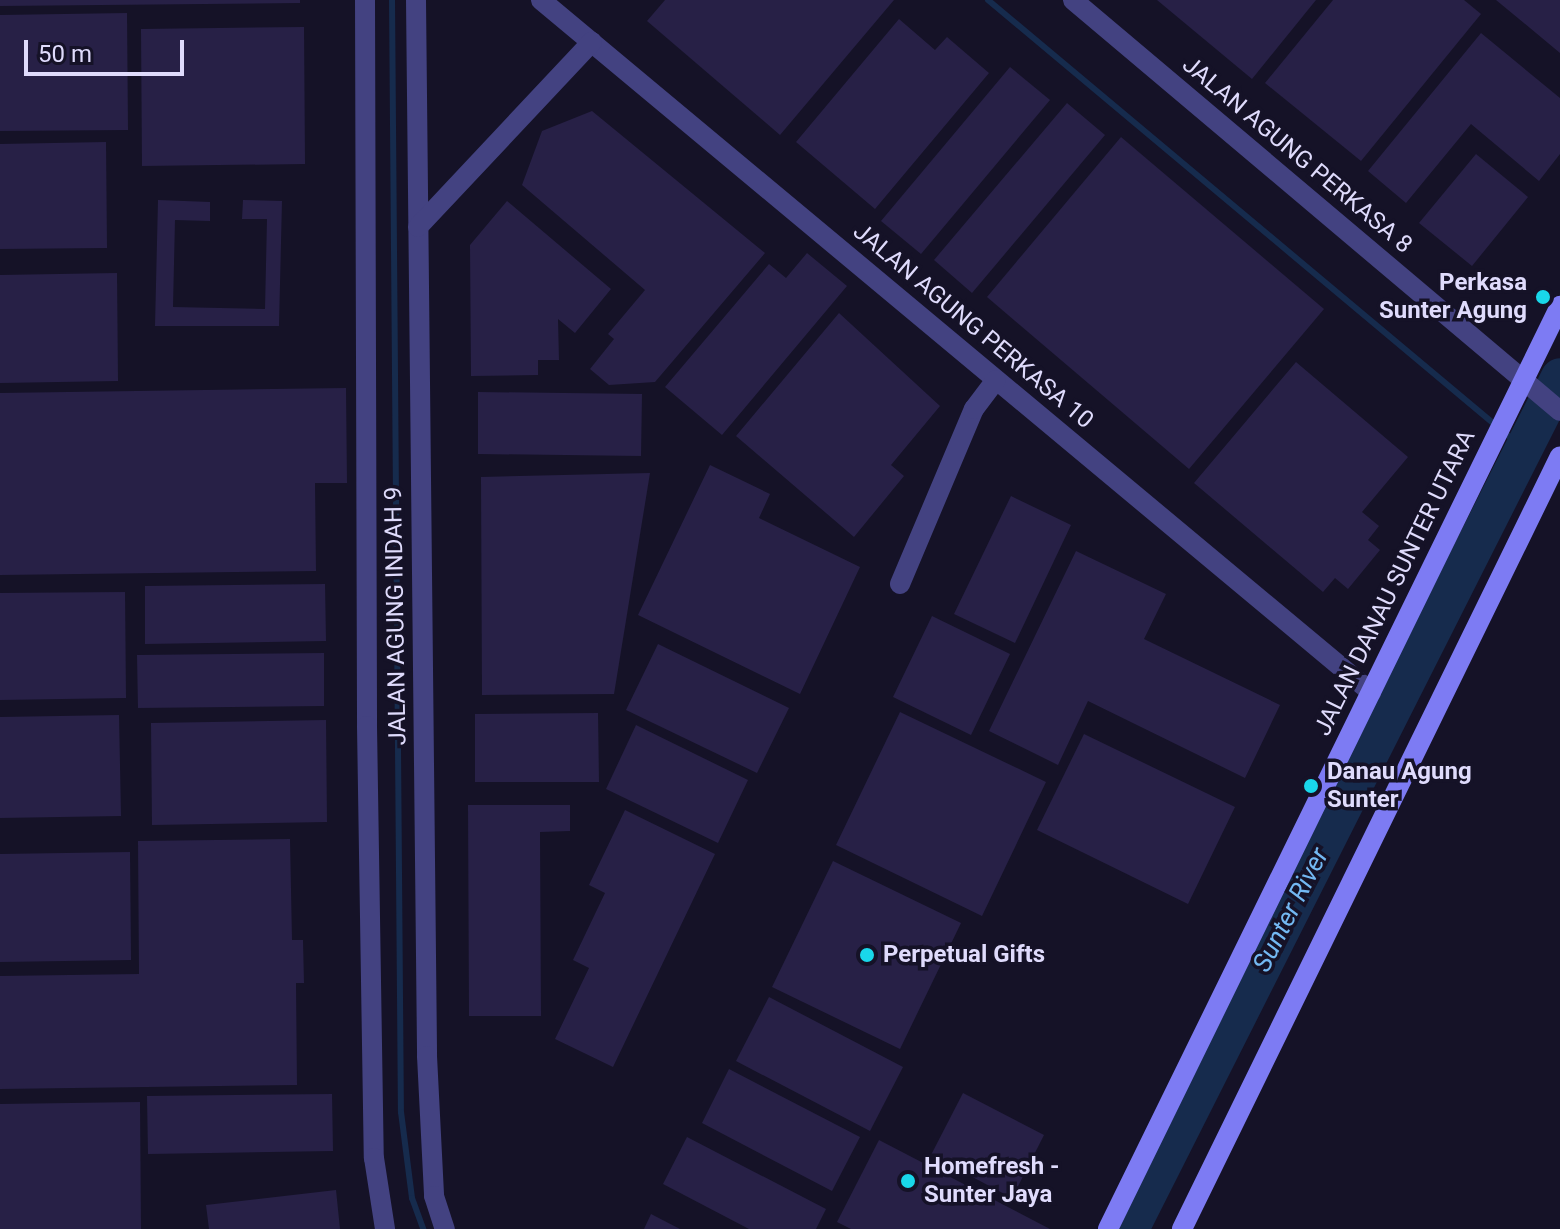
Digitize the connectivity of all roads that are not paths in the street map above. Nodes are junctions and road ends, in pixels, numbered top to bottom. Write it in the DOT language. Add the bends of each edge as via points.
graph roads {
  1 [pos="365,0"];
  2 [pos="416,0"];
  3 [pos="541,0"];
  4 [pos="1073,0"];
  5 [pos="592,42"];
  6 [pos="418,227"];
  7 [pos="1560,306"];
  8 [pos="996,380"];
  9 [pos="1524,388"];
  10 [pos="1560,411"];
  11 [pos="1560,456"];
  12 [pos="900,584"];
  13 [pos="1371,692"];
  14 [pos="385,1229"];
  15 [pos="445,1229"];
  16 [pos="1108,1229"];
  17 [pos="1182,1229"];
  1 -- 14 [label="street, JALAN AGUNG INDAH 9" via="374,1158"];
  2 -- 6 [label="street, JALAN AGUNG INDAH 9"];
  3 -- 5 [label="street, JALAN AGUNG PERKASA 10"];
  4 -- 9 [label="street, JALAN AGUNG PERKASA 8"];
  5 -- 6 [label="street"];
  5 -- 8 [label="street, JALAN AGUNG PERKASA 10"];
  6 -- 15 [label="street, JALAN AGUNG INDAH 9" via="427,1056 434,1196"];
  7 -- 9 [label="main road, JALAN DANAU SUNTER UTARA"];
  8 -- 12 [label="street" via="974,409"];
  8 -- 13 [label="street, JALAN AGUNG PERKASA 10"];
  9 -- 10 [label="street, JALAN AGUNG PERKASA 8"];
  9 -- 13 [label="main road, JALAN DANAU SUNTER UTARA"];
  11 -- 17 [label="main road"];
  13 -- 16 [label="main road, JALAN DANAU SUNTER UTARA"];
}
